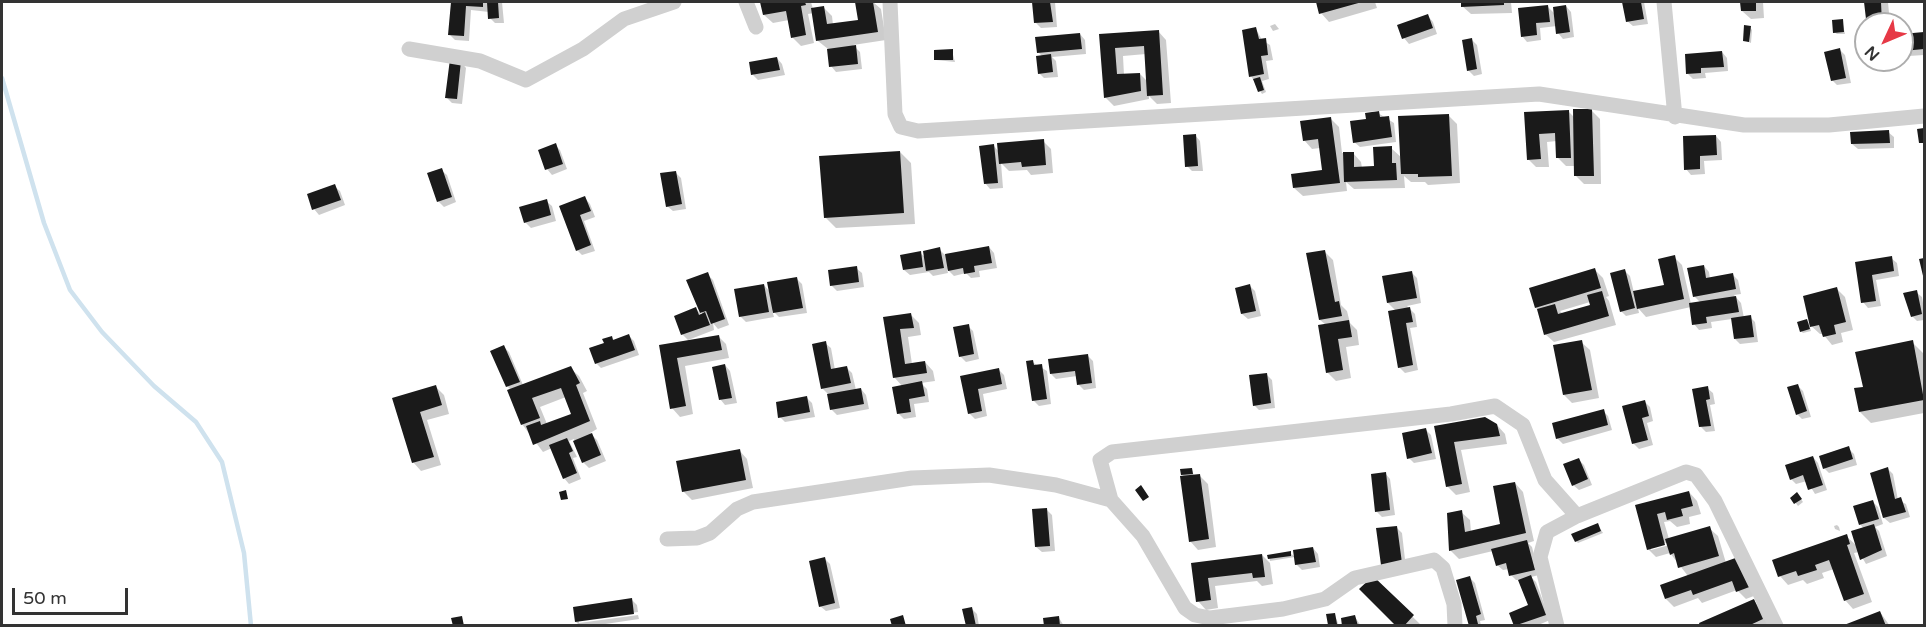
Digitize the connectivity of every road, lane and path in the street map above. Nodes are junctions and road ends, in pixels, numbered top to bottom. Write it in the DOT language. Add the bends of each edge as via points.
graph roads {
  1 [pos="674,2"];
  2 [pos="746,2"];
  3 [pos="890,2"];
  4 [pos="1664,2"];
  5 [pos="756,27"];
  6 [pos="409,50"];
  7 [pos="1924,116"];
  8 [pos="1675,117"];
  9 [pos="1111,500"];
  10 [pos="1577,516"];
  11 [pos="667,539"];
  12 [pos="1555,625"];
  13 [pos="1455,626"];
  14 [pos="1776,626"];
  1 -- 6 [label="street" via="624,19 583,49 526,80 480,60"];
  2 -- 5 [label="street"];
  3 -- 8 [label="street" via="895,114 901,127 918,131 1539,94"];
  4 -- 8 [label="street"];
  7 -- 8 [label="street" via="1829,125 1744,126"];
  9 -- 10 [label="street" via="1100,460 1112,452 1495,406 1524,425 1545,480"];
  9 -- 11 [label="street" via="1056,485 988,475 912,478 753,502 737,508 710,533 697,538"];
  9 -- 13 [label="street" via="1143,536 1185,608 1196,615 1210,618 1283,609 1325,599 1355,578 1434,560 1443,568 1454,604"];
  10 -- 12 [label="street" via="1547,532 1542,545 1540,557"];
  10 -- 14 [label="street" via="1686,472 1696,475 1715,501"];
}
